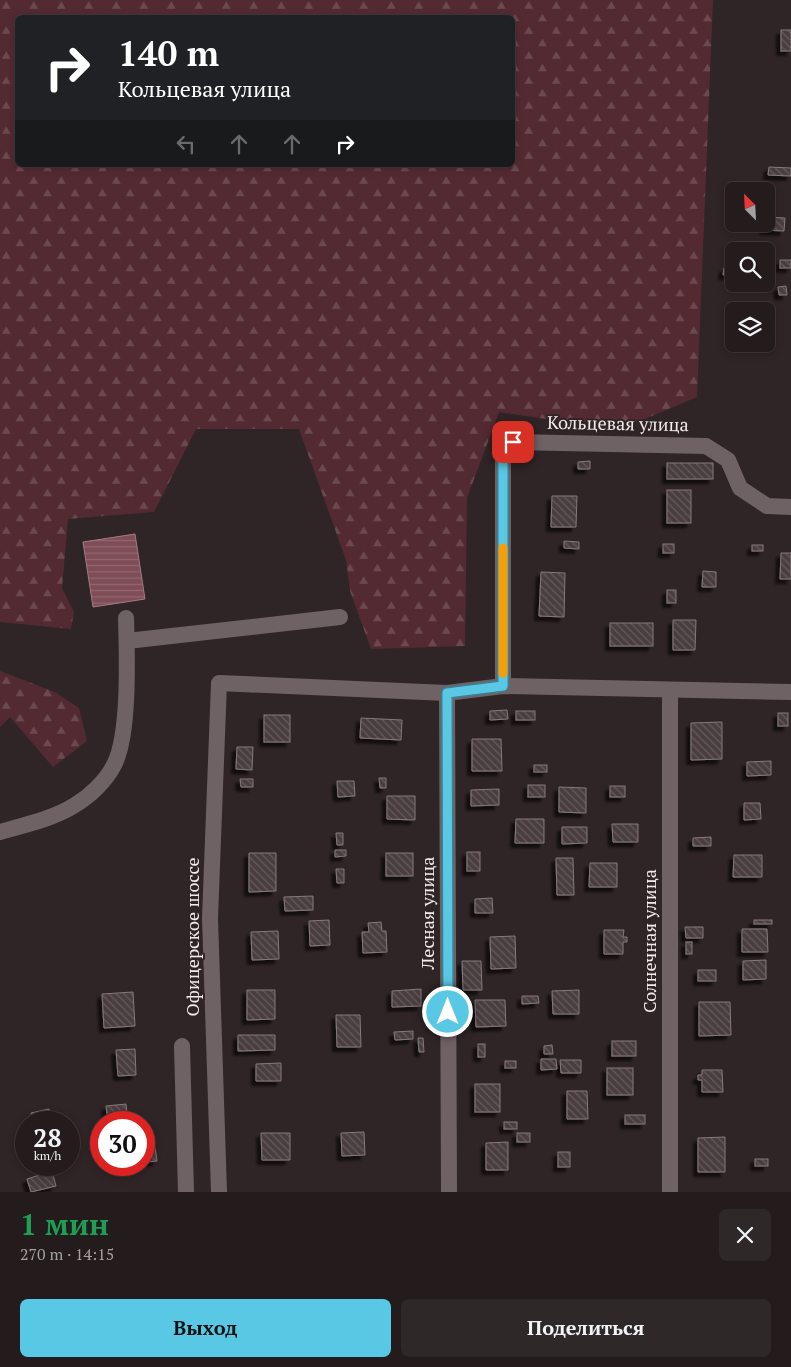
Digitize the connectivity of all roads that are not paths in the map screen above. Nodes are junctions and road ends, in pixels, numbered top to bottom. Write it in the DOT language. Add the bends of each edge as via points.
graph roads {
  1 [pos="791,507"];
  2 [pos="340,617"];
  3 [pos="126,618"];
  4 [pos="127,641"];
  5 [pos="503,686"];
  6 [pos="670,690"];
  7 [pos="791,692"];
  8 [pos="447,693"];
  9 [pos="0,832"];
  10 [pos="182,1046"];
  11 [pos="186,1192"];
  12 [pos="219,1192"];
  13 [pos="449,1192"];
  14 [pos="670,1192"];
  1 -- 5 [label="street, Кольцевая улица" via="767,506 740,488 728,460 706,446 513,442 503,455"];
  2 -- 4 [label="street"];
  3 -- 4 [label="street"];
  4 -- 9 [label="street" via="122,742 114,765 95,790 76,805"];
  5 -- 6 [label="street"];
  5 -- 8 [label="street"];
  6 -- 7 [label="street"];
  6 -- 14 [label="street, Солнечная улица"];
  8 -- 12 [label="street, Офицерское шоссе" via="219,682 210,918"];
  8 -- 13 [label="street, Лесная улица"];
  10 -- 11 [label="street"];
}
